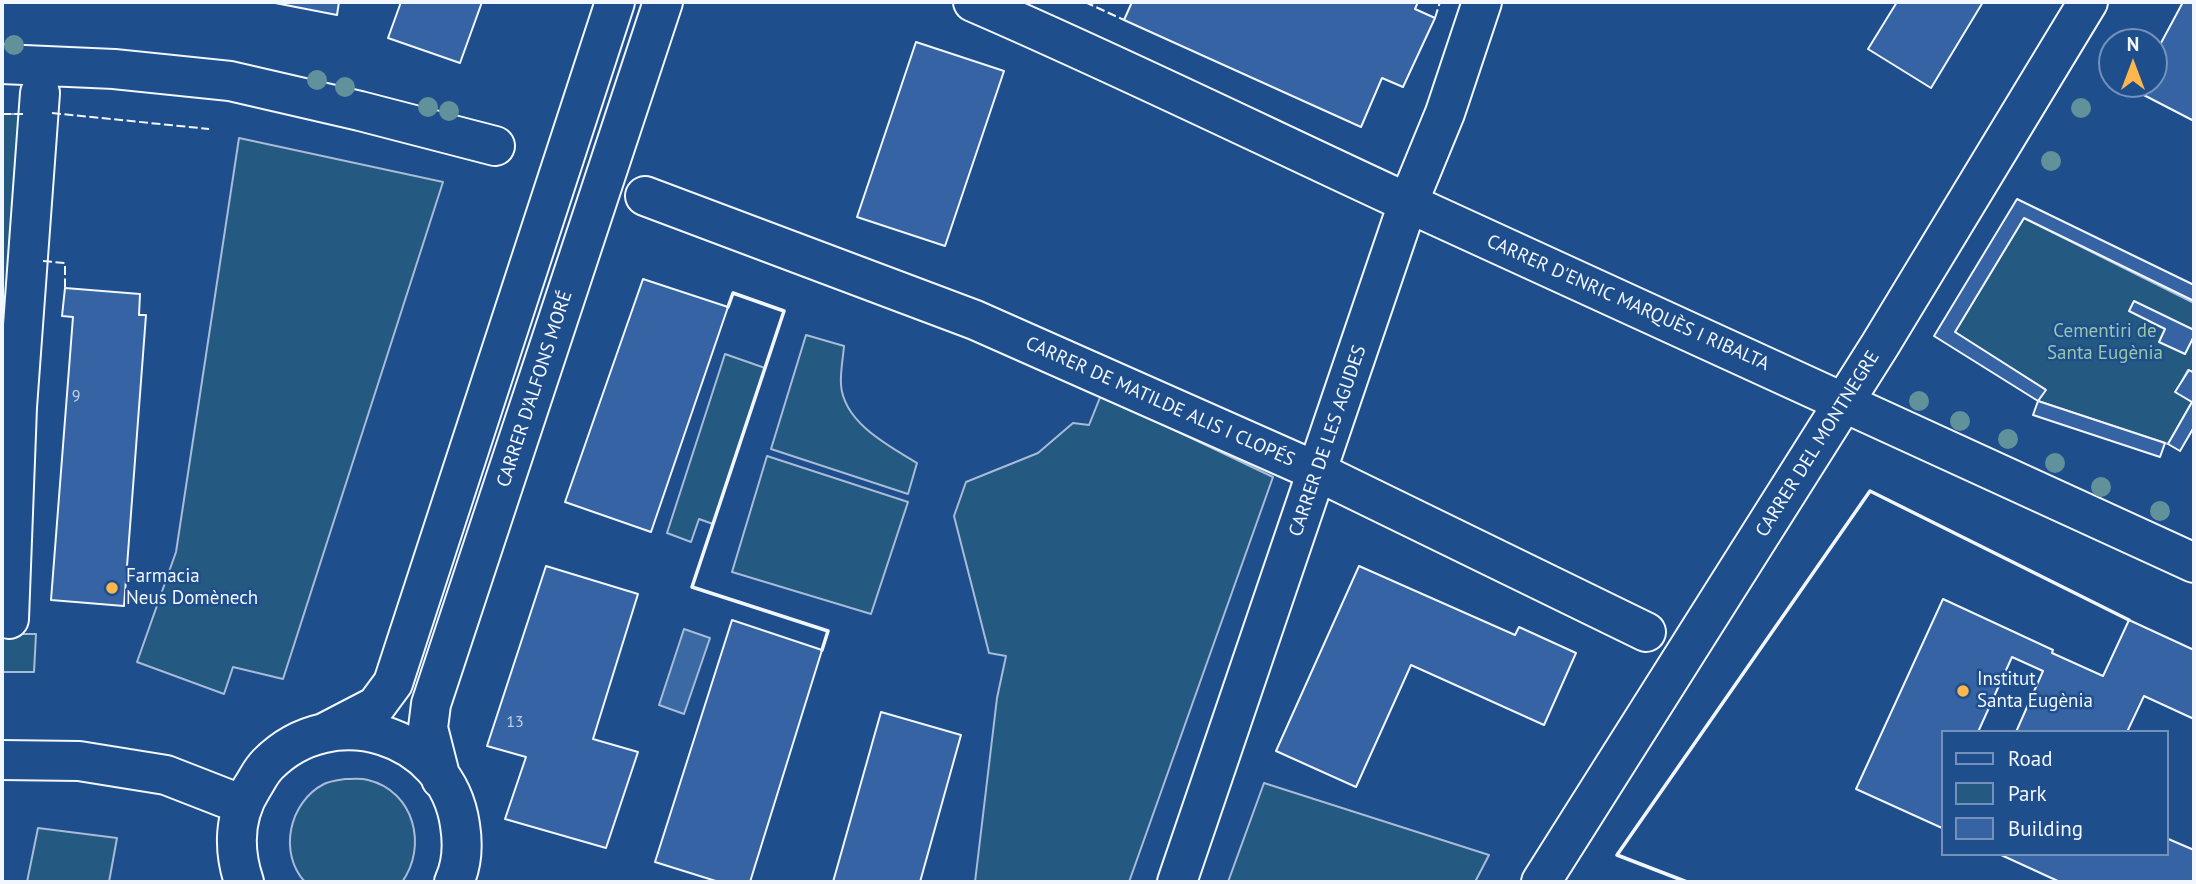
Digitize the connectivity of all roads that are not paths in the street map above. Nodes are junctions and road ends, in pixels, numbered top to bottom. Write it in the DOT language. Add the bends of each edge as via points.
graph roads {
  1 [pos="615,2"];
  2 [pos="663,2"];
  3 [pos="973,2"];
  4 [pos="1482,2"];
  5 [pos="2088,2"];
  6 [pos="2,64"];
  7 [pos="40,93"];
  8 [pos="495,146"];
  9 [pos="645,195"];
  10 [pos="1408,203"];
  11 [pos="1844,401"];
  12 [pos="1318,472"];
  13 [pos="2194,563"];
  14 [pos="9,620"];
  15 [pos="1646,632"];
  16 [pos="326,732"];
  17 [pos="2,760"];
  18 [pos="441,779"];
  19 [pos="243,805"];
  20 [pos="464,881"];
  21 [pos="244,882"];
  22 [pos="1177,882"];
  23 [pos="1541,882"];
  1 -- 16 [label="street" via="393,683 376,706"];
  2 -- 18 [label="street, CARRER D'ALFONS MORÉ" via="431,704 428,728"];
  3 -- 10 [label="street, CARRER D'ENRIC MARQUÈS I RIBALTA"];
  4 -- 10 [label="street, CARRER DE LES AGUDES" via="1445,113"];
  5 -- 11 [label="street, CARRER DEL MONTNEGRE"];
  6 -- 8 [label="street" via="230,81"];
  7 -- 14 [label="street" via="16,407"];
  9 -- 12 [label="street, CARRER DE MATILDE ALIS I CLOPÉS" via="975,320"];
  10 -- 11 [label="street, CARRER D'ENRIC MARQUÈS I RIBALTA"];
  10 -- 12 [label="street, CARRER DE LES AGUDES"];
  11 -- 13 [label="street, CARRER D'ENRIC MARQUÈS I RIBALTA"];
  11 -- 23 [label="street, CARRER DEL MONTNEGRE"];
  12 -- 15 [label="street, CARRER DE MATILDE ALIS I CLOPÉS"];
  12 -- 22 [label="street, CARRER DE LES AGUDES"];
  16 -- 18 [label="street" via="363,730 392,737 427,761"];
  16 -- 19 [label="street" via="303,739 278,755 257,778"];
  17 -- 19 [label="street" via="79,761 166,775"];
  18 -- 20 [label="street" via="452,794 458,815"];
  19 -- 21 [label="street" via="237,836"];
}
